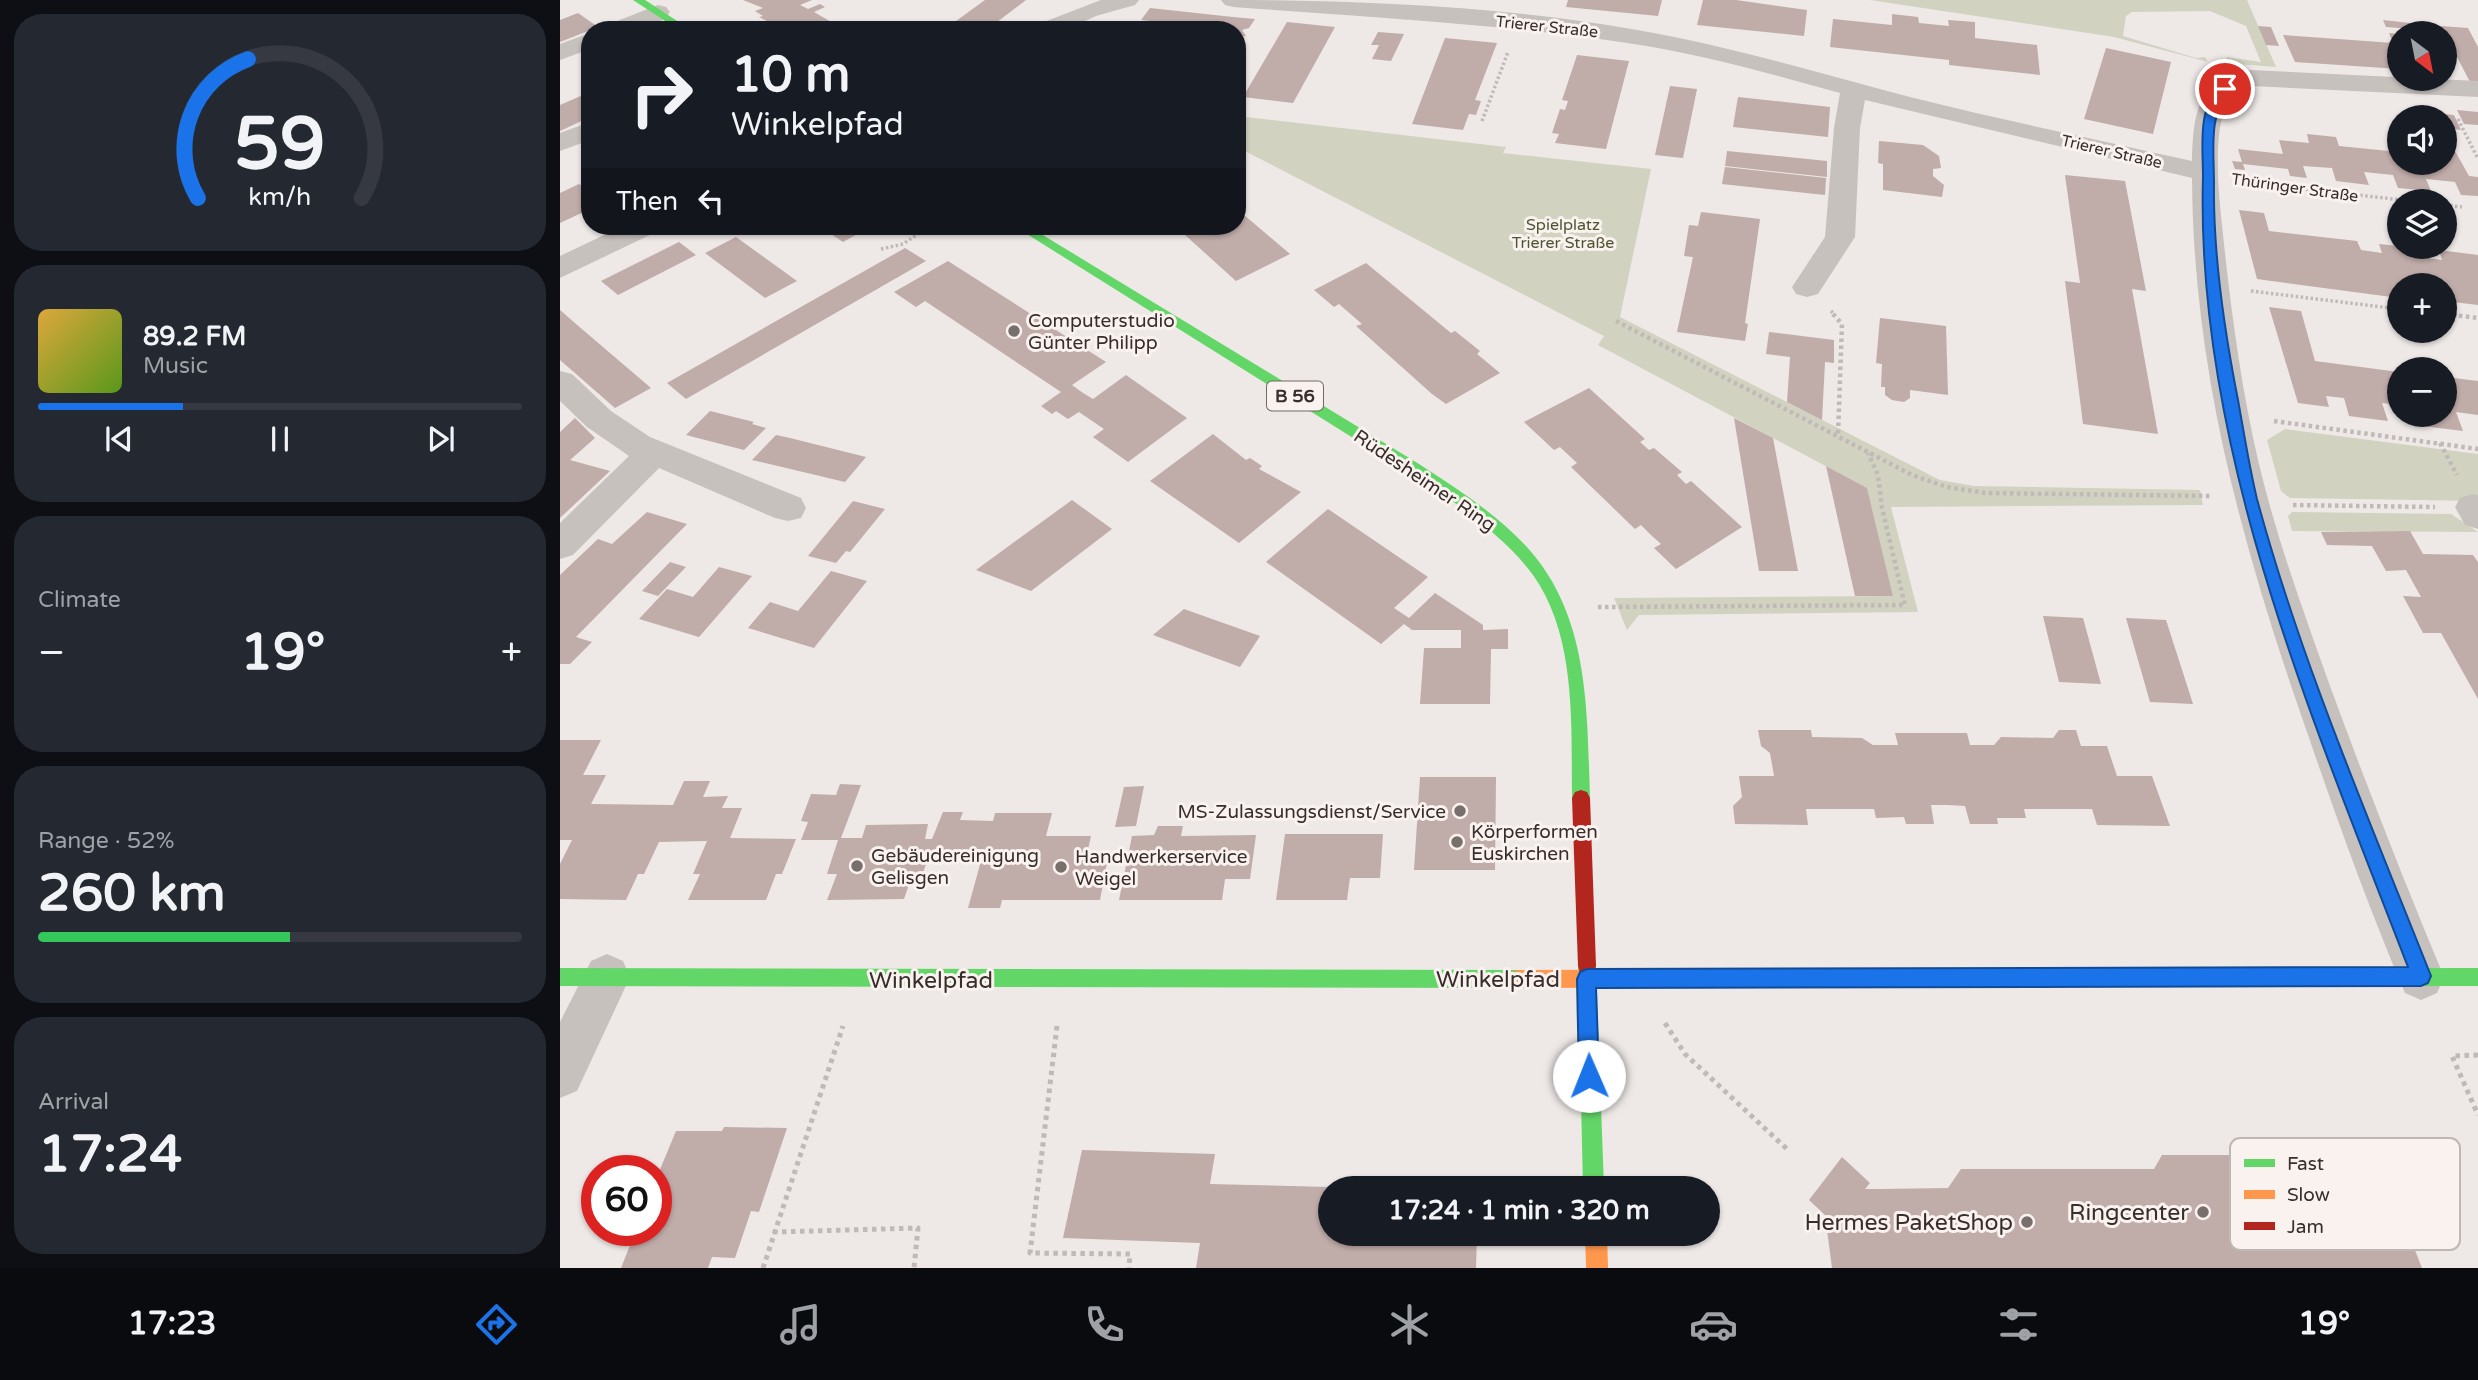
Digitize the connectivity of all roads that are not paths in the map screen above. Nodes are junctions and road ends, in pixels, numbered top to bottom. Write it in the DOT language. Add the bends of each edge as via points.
graph roads {
  1 [pos="1127,0"];
  2 [pos="1233,0"];
  3 [pos="648,6"];
  4 [pos="628,21"];
  5 [pos="672,21"];
  6 [pos="1065,21"];
  7 [pos="581,44"];
  8 [pos="560,52"];
  9 [pos="2478,89"];
  10 [pos="1854,90"];
  11 [pos="581,134"];
  12 [pos="560,143"];
  13 [pos="2220,177"];
  14 [pos="628,235"];
  15 [pos="1035,235"];
  16 [pos="560,268"];
  17 [pos="1807,287"];
  18 [pos="560,382"];
  19 [pos="653,453"];
  20 [pos="788,508"];
  21 [pos="560,545"];
  22 [pos="2421,976"];
  23 [pos="560,977"];
  24 [pos="607,977"];
  25 [pos="2478,978"];
  26 [pos="1587,979"];
  27 [pos="560,1074"];
  28 [pos="1594,1176"];
  29 [pos="1596,1246"];
  30 [pos="1597,1268"];
  1 -- 6 [label="street"];
  2 -- 10 [label="street, Trierer Straße" via="1612,33 1720,53"];
  3 -- 4 [label="street"];
  3 -- 5 [label="main road"];
  7 -- 8 [label="street"];
  9 -- 13 [label="street, Thüringer Straße" via="2241,80 2217,95 2213,104 2207,139"];
  10 -- 13 [label="street, Trierer Straße"];
  10 -- 17 [label="street" via="1840,237"];
  11 -- 12 [label="street"];
  13 -- 22 [label="street, Thüringer Straße" via="2220,342 2249,496 2333,750"];
  14 -- 16 [label="street"];
  15 -- 26 [label="main road, Rüdesheimer Ring / B 56" via="1434,482 1522,549 1558,608 1569,644 1578,708"];
  18 -- 19 [label="street" via="611,429"];
  19 -- 20 [label="street"];
  19 -- 21 [label="street"];
  22 -- 25 [label="main road, Winkelpfad"];
  22 -- 26 [label="main road, Winkelpfad"];
  23 -- 24 [label="main road, Winkelpfad"];
  24 -- 26 [label="main road, Winkelpfad"];
  24 -- 27 [label="street"];
  26 -- 28 [label="main road, Rüdesheimer Ring / B 56"];
  29 -- 30 [label="main road"];
}
